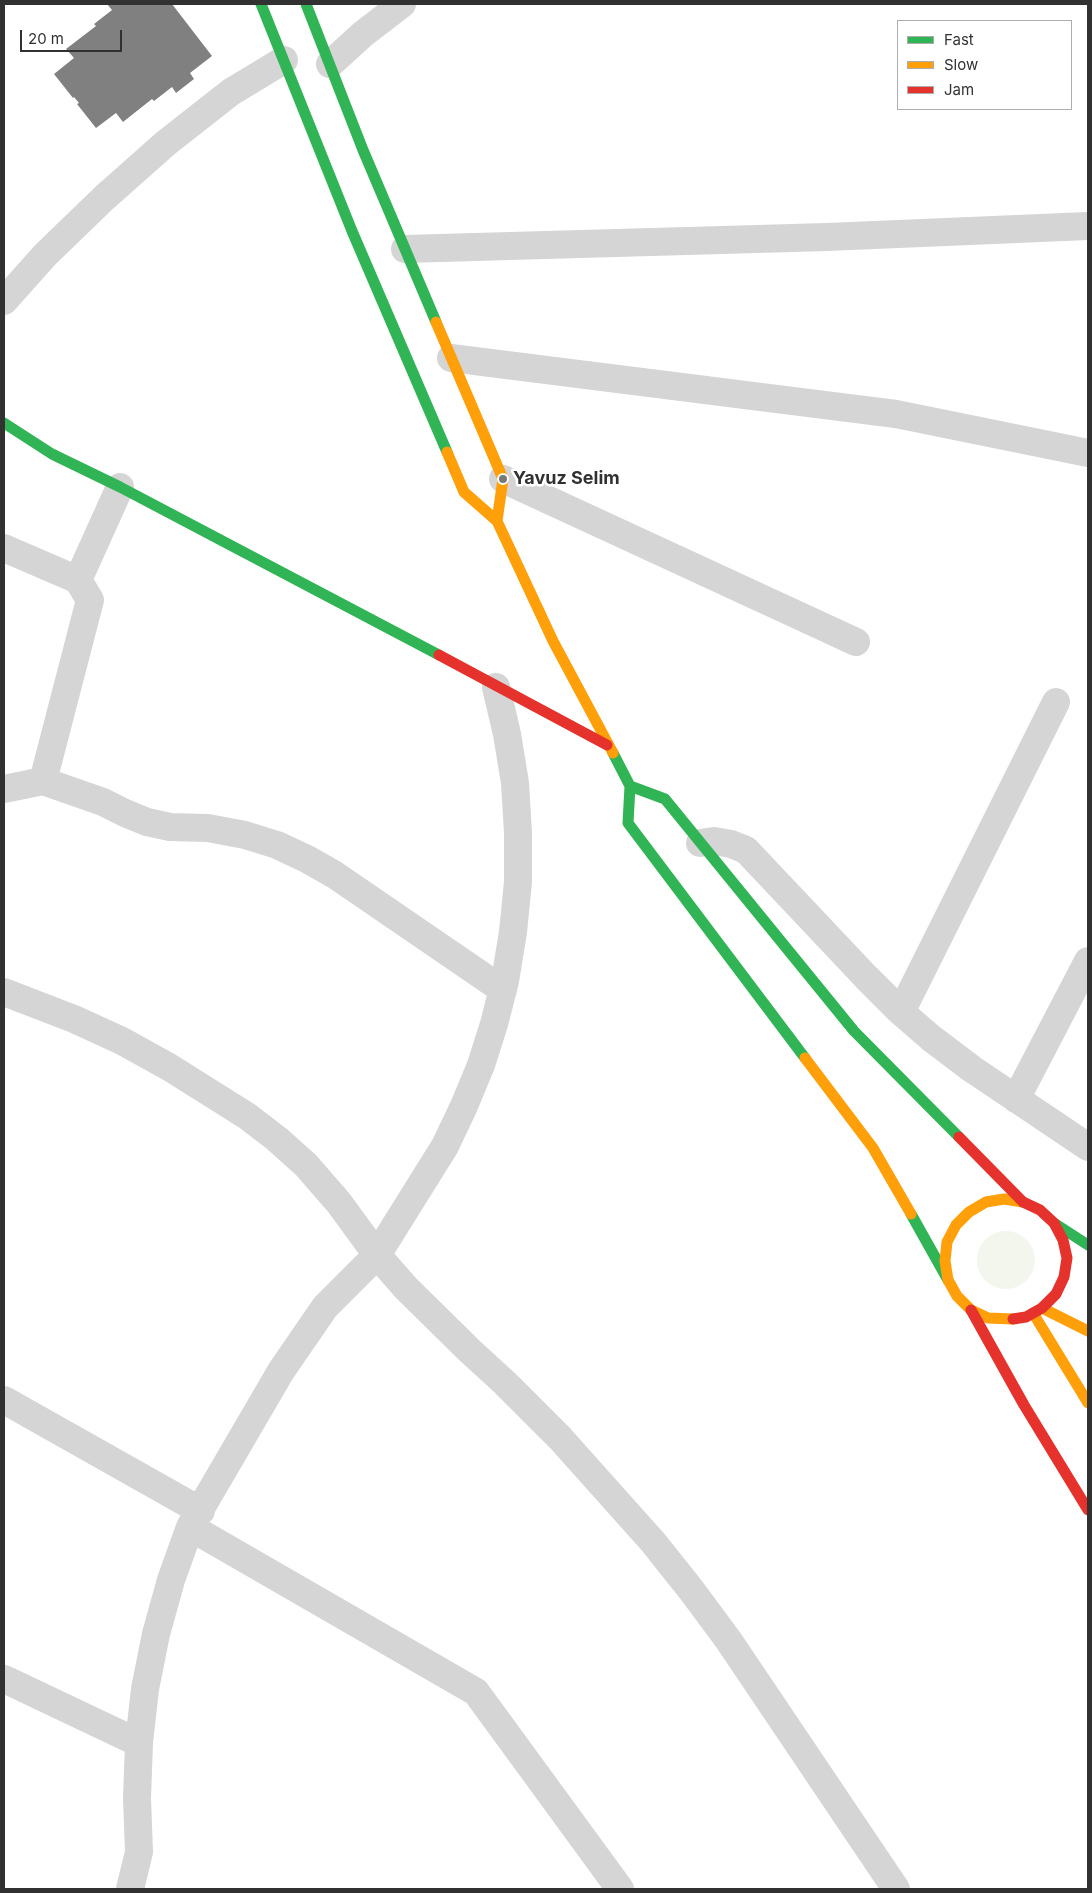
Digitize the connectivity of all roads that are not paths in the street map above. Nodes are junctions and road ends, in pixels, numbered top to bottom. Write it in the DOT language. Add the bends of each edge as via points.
graph roads {
  1 [pos="261,4"];
  2 [pos="306,4"];
  3 [pos="402,4"];
  4 [pos="284,60"];
  5 [pos="330,64"];
  6 [pos="1088,226"];
  7 [pos="406,249"];
  8 [pos="4,301"];
  9 [pos="452,358"];
  10 [pos="4,423"];
  11 [pos="1088,453"];
  12 [pos="503,479"];
  13 [pos="120,487"];
  14 [pos="497,521"];
  15 [pos="4,548"];
  16 [pos="78,580"];
  17 [pos="856,642"];
  18 [pos="496,687"];
  19 [pos="1056,702"];
  20 [pos="607,745"];
  21 [pos="42,781"];
  22 [pos="630,786"];
  23 [pos="4,789"];
  24 [pos="700,843"];
  25 [pos="1088,961"];
  26 [pos="503,990"];
  27 [pos="4,992"];
  28 [pos="901,1012"];
  29 [pos="1016,1099"];
  30 [pos="1088,1148"];
  31 [pos="1023,1202"];
  32 [pos="1054,1223"];
  33 [pos="1088,1245"];
  34 [pos="377,1255"];
  35 [pos="948,1280"];
  36 [pos="971,1310"];
  37 [pos="1038,1310"];
  38 [pos="1088,1331"];
  39 [pos="4,1400"];
  40 [pos="1088,1403"];
  41 [pos="1088,1510"];
  42 [pos="195,1519"];
  43 [pos="4,1679"];
  44 [pos="139,1743"];
  45 [pos="130,1889"];
  46 [pos="620,1889"];
  47 [pos="896,1889"];
  1 -- 4 [label="street"];
  2 -- 5 [label="street"];
  3 -- 5 [label="street"];
  4 -- 8 [label="street" via="231,92 166,143 44,255"];
  4 -- 14 [label="street" via="352,231 464,492"];
  5 -- 7 [label="street"];
  6 -- 7 [label="street"];
  7 -- 9 [label="street"];
  9 -- 11 [label="street" via="896,414"];
  9 -- 12 [label="street"];
  10 -- 13 [label="street" via="52,454"];
  12 -- 14 [label="street"];
  12 -- 17 [label="street"];
  13 -- 16 [label="street"];
  13 -- 18 [label="street"];
  14 -- 20 [label="street" via="553,641"];
  15 -- 16 [label="street"];
  16 -- 21 [label="street" via="90,600"];
  18 -- 20 [label="street"];
  18 -- 26 [label="street" via="515,783 518,833 518,882"];
  19 -- 28 [label="street"];
  20 -- 22 [label="street"];
  21 -- 23 [label="street"];
  21 -- 26 [label="street" via="103,802 147,822 245,835 284,848 335,875"];
  22 -- 24 [label="street" via="664,799"];
  22 -- 35 [label="street" via="628,823 873,1148"];
  24 -- 28 [label="street" via="714,841 746,850"];
  24 -- 31 [label="street" via="854,1031"];
  25 -- 29 [label="street"];
  26 -- 34 [label="street" via="481,1065 445,1146"];
  27 -- 34 [label="street" via="74,1018 122,1041 247,1116 306,1165 340,1203"];
  28 -- 29 [label="street" via="931,1038"];
  29 -- 30 [label="street"];
  31 -- 32 [label="street" via="1040,1210"];
  31 -- 35 [label="street" via="1004,1199 986,1202 956,1225 947,1242"];
  32 -- 33 [label="street"];
  32 -- 37 [label="street" via="1063,1240 1066,1258 1064,1277 1056,1294"];
  34 -- 42 [label="street" via="325,1307 281,1371"];
  34 -- 47 [label="street" via="436,1319 560,1438 658,1549 729,1641"];
  35 -- 36 [label="street" via="957,1296"];
  36 -- 37 [label="street" via="988,1318 1007,1320 1026,1317"];
  36 -- 41 [label="street"];
  37 -- 38 [label="street"];
  37 -- 40 [label="street"];
  39 -- 42 [label="street"];
  42 -- 44 [label="street" via="171,1580 156,1634"];
  42 -- 46 [label="street" via="476,1692"];
  43 -- 44 [label="street"];
  44 -- 45 [label="street" via="139,1852"];
}
